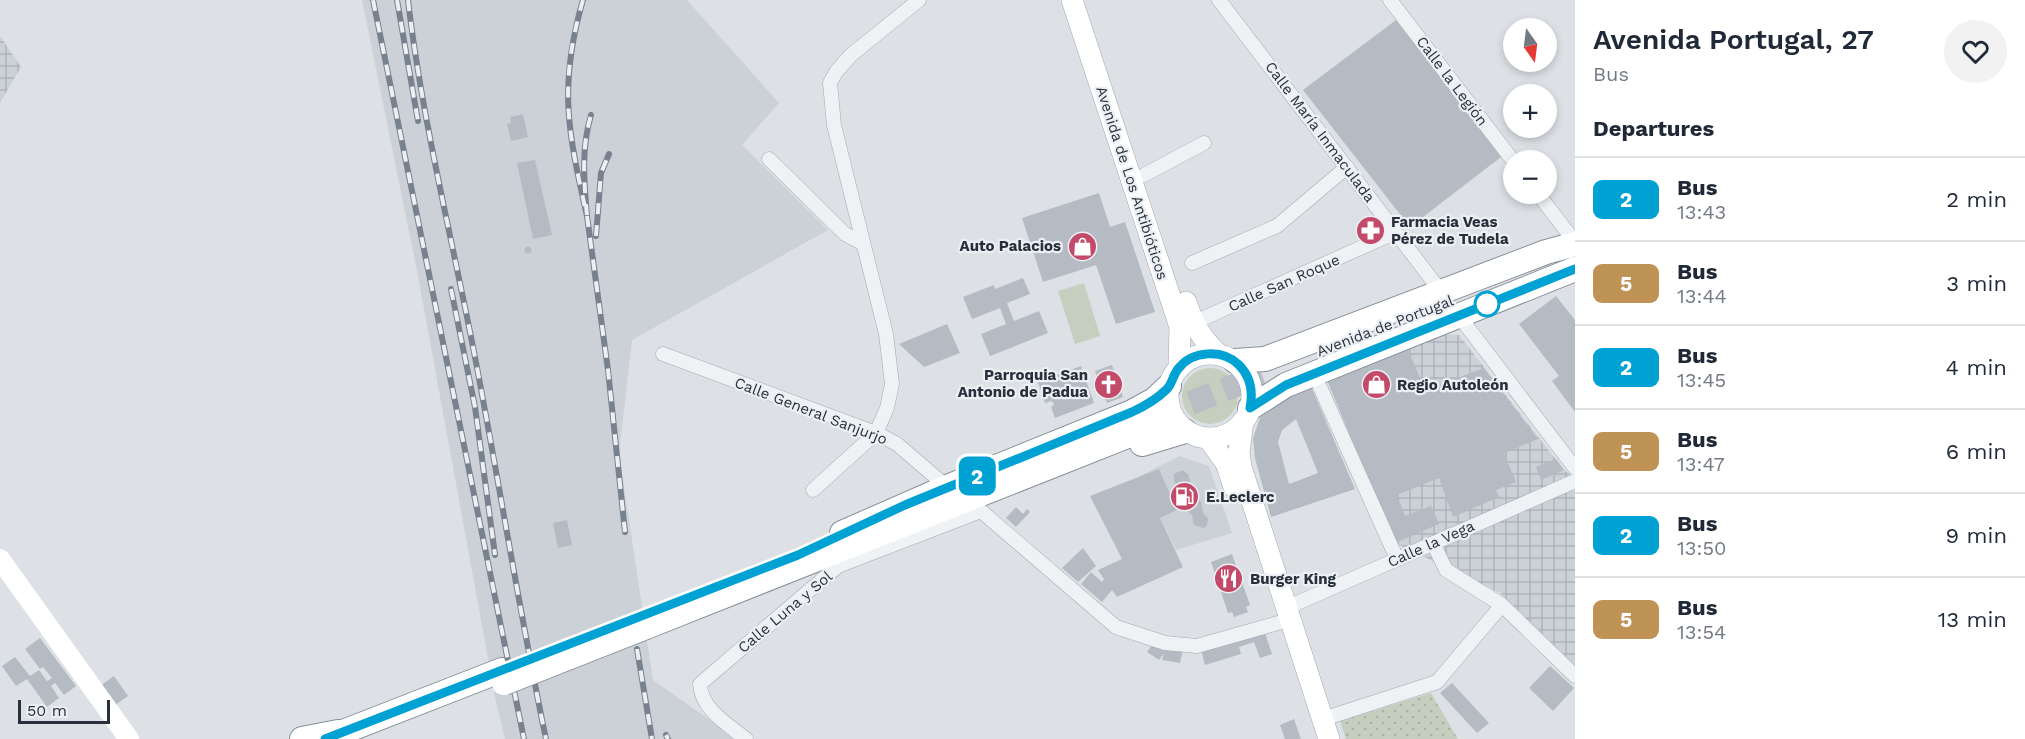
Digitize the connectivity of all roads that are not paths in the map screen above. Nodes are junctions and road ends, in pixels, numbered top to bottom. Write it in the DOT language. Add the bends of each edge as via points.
graph roads {
  1 [pos="919,0"];
  2 [pos="1072,0"];
  3 [pos="1086,0"];
  4 [pos="1219,0"];
  5 [pos="1390,0"];
  6 [pos="1204,143"];
  7 [pos="1505,150"];
  8 [pos="769,159"];
  9 [pos="1347,167"];
  10 [pos="1144,175"];
  11 [pos="1546,204"];
  12 [pos="1396,232"];
  13 [pos="862,243"];
  14 [pos="1575,243"];
  15 [pos="1575,252"];
  16 [pos="1575,261"];
  17 [pos="1192,263"];
  18 [pos="1575,269"];
  19 [pos="1442,293"];
  20 [pos="1460,315"];
  21 [pos="1204,318"];
  22 [pos="663,354"];
  23 [pos="1226,358"];
  24 [pos="1174,377"];
  25 [pos="1320,387"];
  26 [pos="1246,415"];
  27 [pos="1159,419"];
  28 [pos="876,433"];
  29 [pos="1196,435"];
  30 [pos="1575,468"];
  31 [pos="1575,480"];
  32 [pos="813,490"];
  33 [pos="964,498"];
  34 [pos="1433,543"];
  35 [pos="0,559"];
  36 [pos="1397,559"];
  37 [pos="802,560"];
  38 [pos="1502,605"];
  39 [pos="1282,616"];
  40 [pos="1575,676"];
  41 [pos="91,686"];
  42 [pos="1323,719"];
  43 [pos="344,736"];
  44 [pos="112,739"];
  45 [pos="129,739"];
  46 [pos="302,739"];
  47 [pos="746,739"];
  48 [pos="1316,739"];
  49 [pos="1329,739"];
  1 -- 13 [label="street" via="851,55 830,83 834,124"];
  2 -- 24 [label="main road, Avenida de Los Antibióticos" via="1180,327"];
  3 -- 10 [label="main road, Avenida de Los Antibióticos"];
  4 -- 9 [label="street, Calle María Inmaculada"];
  5 -- 7 [label="street, Calle la Legión"];
  6 -- 10 [label="street"];
  8 -- 13 [label="street" via="844,234"];
  9 -- 12 [label="street, Calle María Inmaculada"];
  9 -- 17 [label="street" via="1277,226"];
  10 -- 23 [label="main road, Avenida de Los Antibióticos" via="1193,324 1204,341"];
  11 -- 14 [label="street"];
  12 -- 19 [label="street, Calle María Inmaculada"];
  12 -- 21 [label="street, Calle San Roque"];
  13 -- 28 [label="street" via="886,334 892,384"];
  14 -- 19 [label="highway"];
  15 -- 16 [label="highway, Avenida de Portugal" via="1263,379"];
  18 -- 20 [label="highway"];
  19 -- 23 [label="highway" via="1265,360"];
  20 -- 26 [label="highway" via="1286,385"];
  20 -- 30 [label="street"];
  22 -- 28 [label="street, Calle General Sanjurjo"];
  23 -- 24 [label="main road" via="1196,356"];
  23 -- 26 [label="main road" via="1248,377 1251,388"];
  24 -- 29 [label="main road" via="1172,414"];
  24 -- 33 [label="highway" via="1154,400"];
  25 -- 36 [label="street"];
  26 -- 29 [label="main road" via="1229,433"];
  26 -- 39 [label="main road" via="1239,452 1241,467"];
  27 -- 33 [label="highway"];
  28 -- 32 [label="street"];
  28 -- 33 [label="street, Calle General Sanjurjo" via="897,444"];
  29 -- 37 [label="highway" via="1137,446 898,536"];
  29 -- 39 [label="main road" via="1226,463"];
  31 -- 34 [label="street, Calle la Vega"];
  33 -- 37 [label="highway"];
  33 -- 39 [label="street, Calle General Sanjurjo" via="1116,627 1165,643 1197,646"];
  33 -- 47 [label="street, Calle Luna y Sol" via="838,566 700,684 700,696 714,713"];
  34 -- 36 [label="street, Calle la Vega"];
  34 -- 38 [label="street" via="1446,570"];
  35 -- 41 [label="street"];
  36 -- 39 [label="street, Calle la Vega"];
  37 -- 43 [label="highway, bridge"];
  38 -- 40 [label="street"];
  38 -- 42 [label="street" via="1437,682"];
  39 -- 42 [label="main road"];
  39 -- 48 [label="main road"];
  41 -- 44 [label="street"];
  41 -- 45 [label="street"];
  42 -- 49 [label="main road"];
  43 -- 46 [label="highway"];
}
